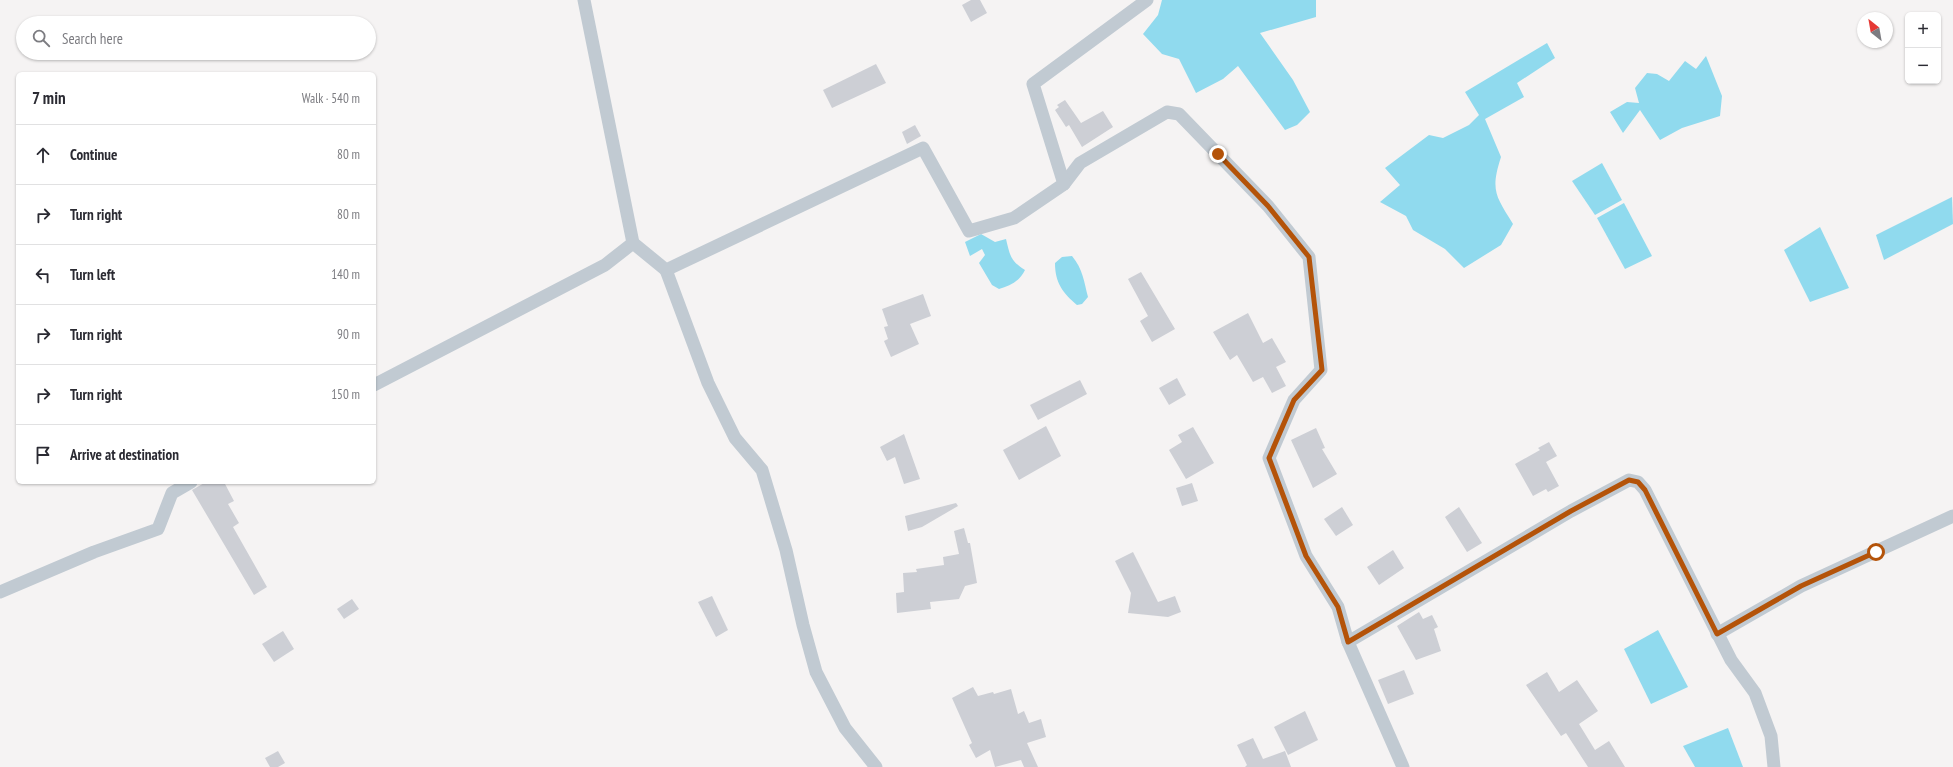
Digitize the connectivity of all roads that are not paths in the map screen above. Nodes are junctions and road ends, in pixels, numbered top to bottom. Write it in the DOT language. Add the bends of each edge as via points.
graph roads {
  1 [pos="584,0"];
  2 [pos="1147,0"];
  3 [pos="1064,184"];
  4 [pos="634,243"];
  5 [pos="666,270"];
  6 [pos="376,384"];
  7 [pos="188,484"];
  8 [pos="1953,516"];
  9 [pos="0,592"];
  10 [pos="1717,634"];
  11 [pos="1348,642"];
  12 [pos="876,767"];
  13 [pos="1403,767"];
  14 [pos="1774,767"];
  1 -- 4 [label="street"];
  2 -- 3 [label="street" via="1033,84"];
  3 -- 5 [label="street" via="1014,218 968,231 923,148"];
  3 -- 11 [label="street" via="1080,164 1167,112 1179,114 1268,206 1309,257 1322,370 1294,400 1269,458 1306,556 1338,607"];
  4 -- 5 [label="street"];
  4 -- 6 [label="street" via="605,265"];
  5 -- 12 [label="street" via="708,383 735,438 762,470 786,550 816,672 845,728"];
  7 -- 9 [label="street" via="172,494 158,529 94,552"];
  8 -- 10 [label="street" via="1801,586"];
  10 -- 11 [label="street" via="1645,490 1638,482 1629,480 1571,511"];
  10 -- 14 [label="street" via="1731,660 1755,693 1771,736"];
  11 -- 13 [label="street"];
}
